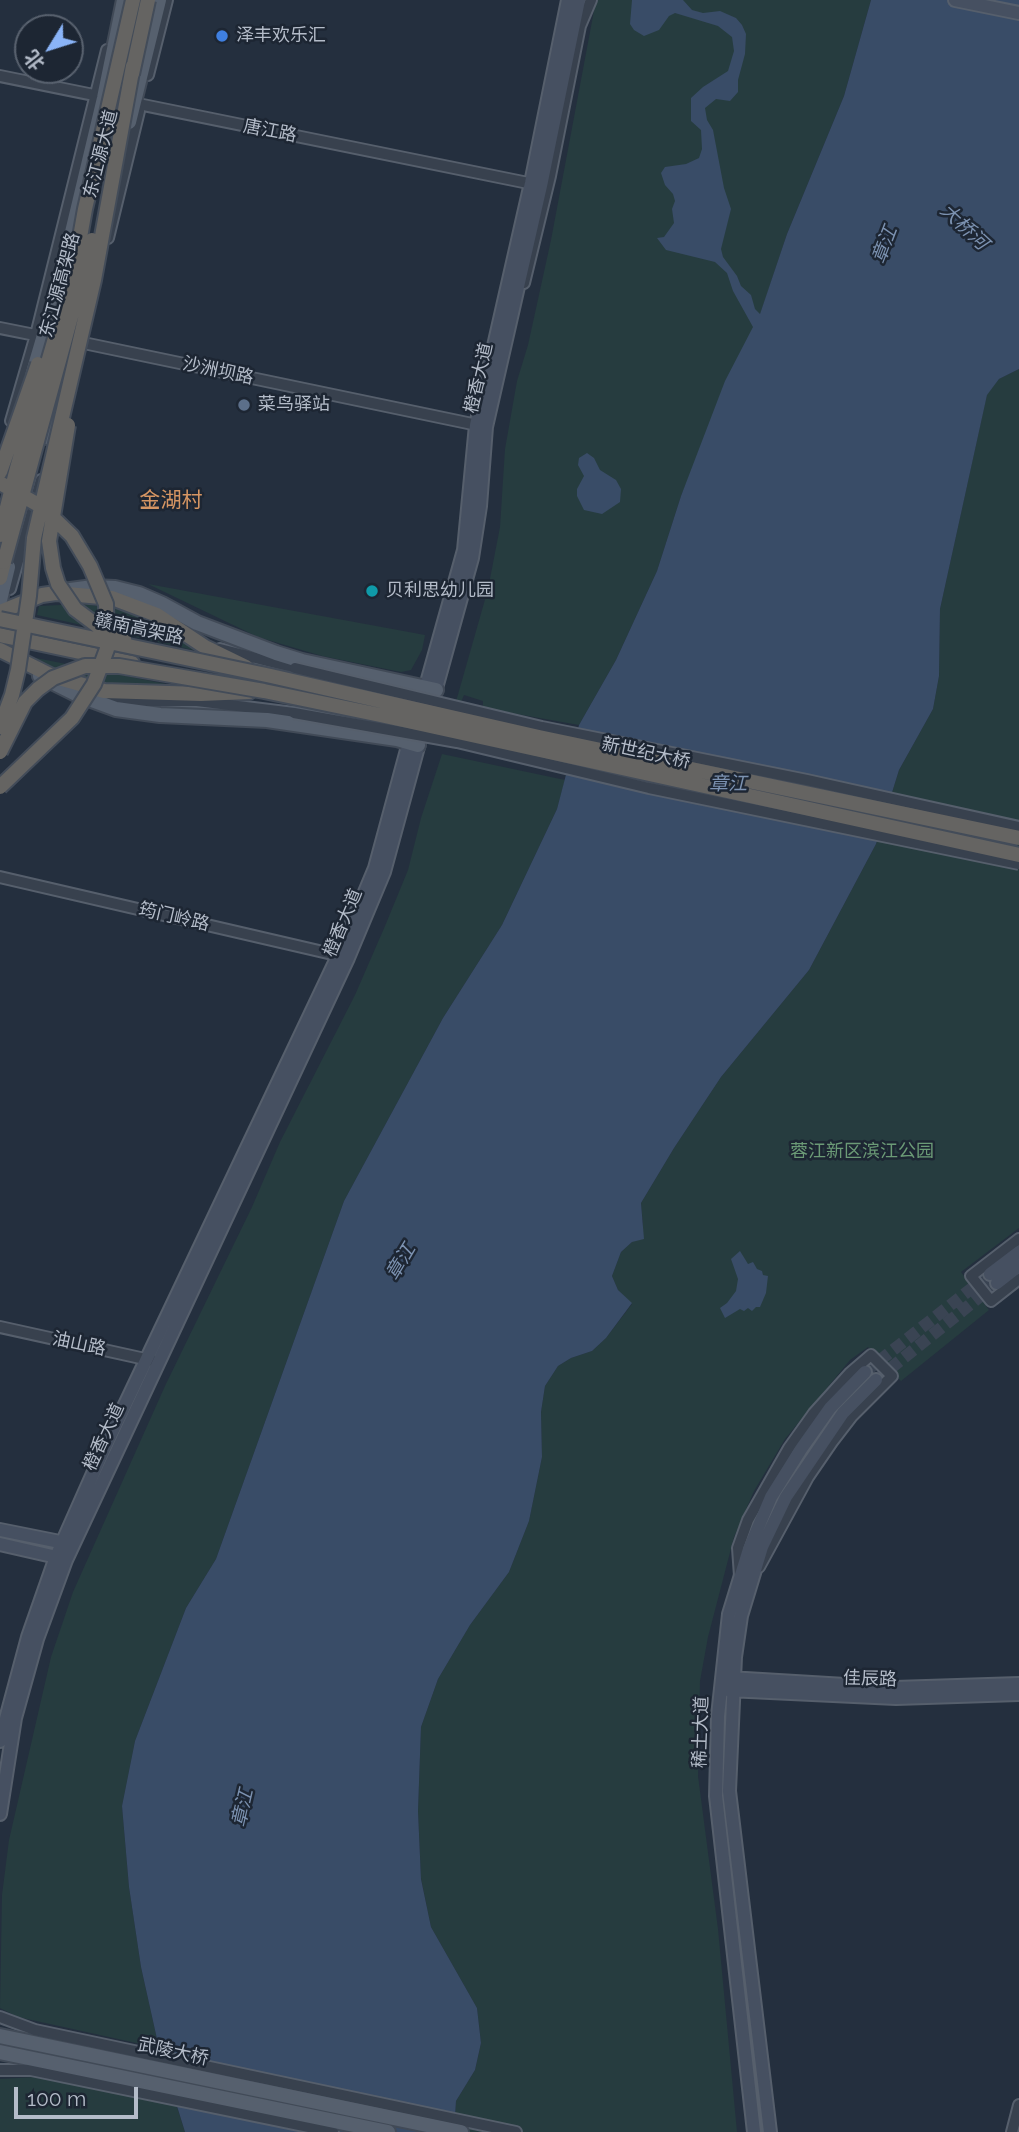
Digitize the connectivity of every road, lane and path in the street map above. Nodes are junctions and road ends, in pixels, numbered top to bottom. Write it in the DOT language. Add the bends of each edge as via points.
graph roads {
  1 [pos="122,0"];
  2 [pos="133,0"];
  3 [pos="148,0"];
  4 [pos="159,0"];
  5 [pos="167,0"];
  6 [pos="568,0"];
  7 [pos="579,0"];
  8 [pos="591,0"];
  9 [pos="955,0"];
  10 [pos="1019,13"];
  11 [pos="133,66"];
  12 [pos="0,76"];
  13 [pos="100,97"];
  14 [pos="137,104"];
  15 [pos="536,184"];
  16 [pos="85,209"];
  17 [pos="0,328"];
  18 [pos="39,336"];
  19 [pos="78,342"];
  20 [pos="505,342"];
  21 [pos="481,426"];
  22 [pos="0,462"];
  23 [pos="0,472"];
  24 [pos="0,483"];
  25 [pos="0,489"];
  26 [pos="0,535"];
  27 [pos="0,578"];
  28 [pos="115,588"];
  29 [pos="56,593"];
  30 [pos="1,610"];
  31 [pos="0,629"];
  32 [pos="0,635"];
  33 [pos="0,644"];
  34 [pos="0,651"];
  35 [pos="121,661"];
  36 [pos="21,666"];
  37 [pos="271,676"];
  38 [pos="431,688"];
  39 [pos="264,691"];
  40 [pos="0,727"];
  41 [pos="414,744"];
  42 [pos="0,752"];
  43 [pos="0,786"];
  44 [pos="1019,827"];
  45 [pos="1019,838"];
  46 [pos="1019,855"];
  47 [pos="1019,864"];
  48 [pos="0,877"];
  49 [pos="344,956"];
  50 [pos="1019,1239"];
  51 [pos="1019,1252"];
  52 [pos="1019,1266"];
  53 [pos="1019,1279"];
  54 [pos="0,1327"];
  55 [pos="152,1361"];
  56 [pos="0,1530"];
  57 [pos="0,1544"];
  58 [pos="68,1544"];
  59 [pos="61,1558"];
  60 [pos="753,1575"];
  61 [pos="740,1579"];
  62 [pos="727,1684"];
  63 [pos="1019,1684"];
  64 [pos="1019,1694"];
  65 [pos="0,1741"];
  66 [pos="1,1791"];
  67 [pos="0,1814"];
  68 [pos="0,2017"];
  69 [pos="0,2036"];
  70 [pos="0,2052"];
  71 [pos="0,2070"];
  72 [pos="1019,2105"];
  73 [pos="333,2132"];
  74 [pos="388,2132"];
  75 [pos="461,2132"];
  76 [pos="516,2132"];
  77 [pos="754,2132"];
  78 [pos="771,2132"];
  79 [pos="1012,2132"];
  1 -- 13 [label="main road, 东江源大道"];
  2 -- 16 [label="highway, 东江源高架路, bridge"];
  3 -- 11 [label="highway, 东江源高架路, bridge"];
  4 -- 14 [label="main road, 东江源大道"];
  5 -- 14 [label="street"];
  6 -- 15 [label="main road, 橙香大道"];
  7 -- 15 [label="main road, 橙香大道"];
  8 -- 20 [label="street" via="580,26 531,261"];
  9 -- 10 [label="main road"];
  11 -- 19 [label="highway, bridge" via="94,280"];
  11 -- 27 [label="highway, 东江源高架路, bridge" via="83,279"];
  12 -- 13 [label="street, 唐江路"];
  13 -- 14 [label="street, 唐江路"];
  13 -- 18 [label="main road, 东江源大道" via="62,274"];
  14 -- 15 [label="street, 唐江路"];
  14 -- 19 [label="main road, 东江源大道"];
  15 -- 20 [label="main road, 橙香大道"];
  15 -- 21 [label="main road, 橙香大道"];
  16 -- 23 [label="highway, bridge" via="43,351"];
  16 -- 26 [label="highway, 东江源高架路, bridge" via="74,277"];
  17 -- 18 [label="street"];
  18 -- 22 [label="street"];
  18 -- 25 [label="main road, 东江源大道"];
  19 -- 21 [label="street, 沙洲坝路"];
  19 -- 30 [label="main road, 东江源大道" via="20,518"];
  19 -- 37 [label="highway, bridge" via="49,541 58,584 66,598 89,620 118,637"];
  19 -- 40 [label="highway, bridge" via="34,538 18,670"];
  20 -- 21 [label="main road, 橙香大道"];
  21 -- 38 [label="main road, 橙香大道" via="480,506 472,558"];
  24 -- 43 [label="highway, bridge" via="42,506 72,536 106,604 107,649 78,711"];
  28 -- 29 [label="main road"];
  28 -- 38 [label="main road" via="276,653"];
  28 -- 44 [label="street, bridge" via="160,607 225,651 542,727"];
  29 -- 30 [label="main road"];
  29 -- 37 [label="highway" via="112,598 132,605 238,664"];
  30 -- 31 [label="street"];
  30 -- 37 [label="highway, 赣南高架路, bridge" via="115,644"];
  32 -- 35 [label="highway, 赣南高架路, bridge"];
  33 -- 35 [label="highway, bridge"];
  34 -- 36 [label="street"];
  34 -- 39 [label="highway" via="52,676 104,691"];
  35 -- 39 [label="highway, 赣南高架路, bridge"];
  36 -- 41 [label="main road" via="116,709 267,720"];
  36 -- 47 [label="street, bridge" via="67,687 120,701 197,701 457,742 649,788"];
  37 -- 45 [label="highway, 新世纪大桥, bridge"];
  38 -- 41 [label="main road, 橙香大道"];
  39 -- 42 [label="highway, bridge" via="119,666 85,666 53,678 25,702"];
  39 -- 46 [label="highway, 新世纪大桥, bridge"];
  41 -- 49 [label="main road, 橙香大道"];
  48 -- 49 [label="street, 筠门岭路"];
  49 -- 55 [label="main road, 橙香大道"];
  50 -- 53 [label="street" via="971,1276 991,1301"];
  51 -- 52 [label="main road" via="994,1278"];
  54 -- 55 [label="street, 油山路"];
  55 -- 58 [label="main road, 橙香大道"];
  56 -- 58 [label="main road"];
  57 -- 59 [label="main road"];
  58 -- 59 [label="main road, 橙香大道"];
  59 -- 65 [label="main road, 橙香大道" via="28,1637"];
  59 -- 66 [label="main road, 橙香大道" via="15,1718"];
  60 -- 61 [label="main road, 稀土大道" via="786,1497 870,1376 830,1408 801,1449 771,1497"];
  60 -- 61 [label="street" via="832,1442 892,1376 871,1355 814,1413 789,1448 737,1548"];
  60 -- 62 [label="main road, 稀土大道"];
  61 -- 62 [label="main road, 稀土大道" via="729,1614"];
  62 -- 63 [label="main road, 佳辰路" via="895,1688"];
  62 -- 64 [label="main road, 佳辰路" via="897,1698"];
  62 -- 77 [label="main road, 稀土大道" via="716,1796"];
  62 -- 78 [label="main road, 稀土大道" via="729,1791"];
  66 -- 67 [label="main road, 橙香大道"];
  68 -- 76 [label="street" via="35,2030"];
  69 -- 75 [label="main road, 武陵大桥"];
  70 -- 74 [label="main road, 武陵大桥"];
  71 -- 73 [label="street" via="31,2070"];
  72 -- 79 [label="street"];
}
